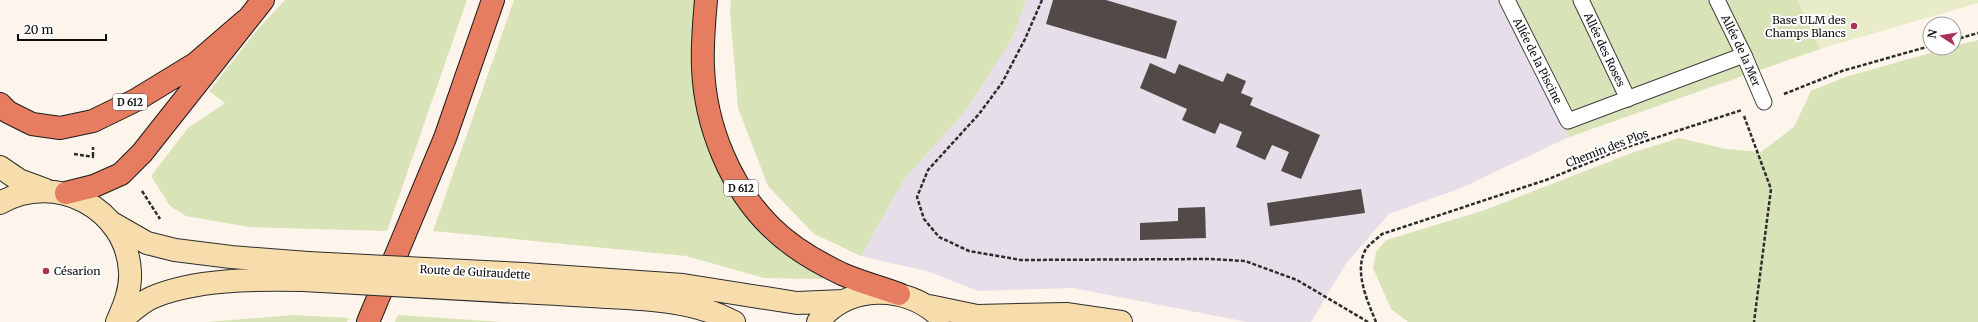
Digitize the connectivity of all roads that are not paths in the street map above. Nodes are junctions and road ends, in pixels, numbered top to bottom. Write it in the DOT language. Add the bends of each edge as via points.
graph roads {
  1 [pos="263,0"];
  2 [pos="493,0"];
  3 [pos="706,0"];
  4 [pos="1507,0"];
  5 [pos="1581,0"];
  6 [pos="1717,0"];
  7 [pos="246,20"];
  8 [pos="1744,55"];
  9 [pos="1628,99"];
  10 [pos="1764,102"];
  11 [pos="0,104"];
  12 [pos="0,167"];
  13 [pos="57,192"];
  14 [pos="0,203"];
  15 [pos="112,223"];
  16 [pos="306,272"];
  17 [pos="520,283"];
  18 [pos="899,294"];
  19 [pos="843,301"];
  20 [pos="929,306"];
  21 [pos="118,322"];
  22 [pos="368,322"];
  23 [pos="734,322"];
  24 [pos="818,322"];
  25 [pos="945,322"];
  26 [pos="1121,322"];
  1 -- 7 [label="highway, D 612"];
  2 -- 22 [label="highway" via="445,138"];
  3 -- 18 [label="highway, D 612" via="703,67 710,118 724,157 746,199 772,228 803,253 843,274"];
  4 -- 9 [label="lane, Allée de la Piscine" via="1568,121"];
  5 -- 9 [label="lane, Allée des Roses"];
  6 -- 8 [label="lane, Allée de la Mer"];
  7 -- 11 [label="highway, D 612" via="195,64 136,100 93,122 60,128 32,124 8,112"];
  7 -- 13 [label="highway, D 612" via="137,158 121,174 94,186"];
  8 -- 9 [label="lane"];
  8 -- 10 [label="lane, Allée de la Mer"];
  12 -- 13 [label="street" via="19,180"];
  13 -- 14 [label="street" via="24,193"];
  13 -- 15 [label="street" via="91,204"];
  15 -- 16 [label="street, Route de Guiraudette" via="147,242 175,250 231,257"];
  15 -- 21 [label="street" via="125,246 130,273 127,300"];
  16 -- 17 [label="street, Route de Guiraudette, bridge"];
  16 -- 21 [label="street, Route de Guiraudette" via="270,280 187,286 150,299"];
  17 -- 19 [label="street, Route de Guiraudette" via="683,285 797,303"];
  17 -- 23 [label="street, Route de Guiraudette" via="680,303 723,316"];
  18 -- 19 [label="street" via="870,292"];
  18 -- 20 [label="street"];
  19 -- 24 [label="street" via="823,315"];
  20 -- 25 [label="street"];
  20 -- 26 [label="street" via="977,316 1066,314"];
}
